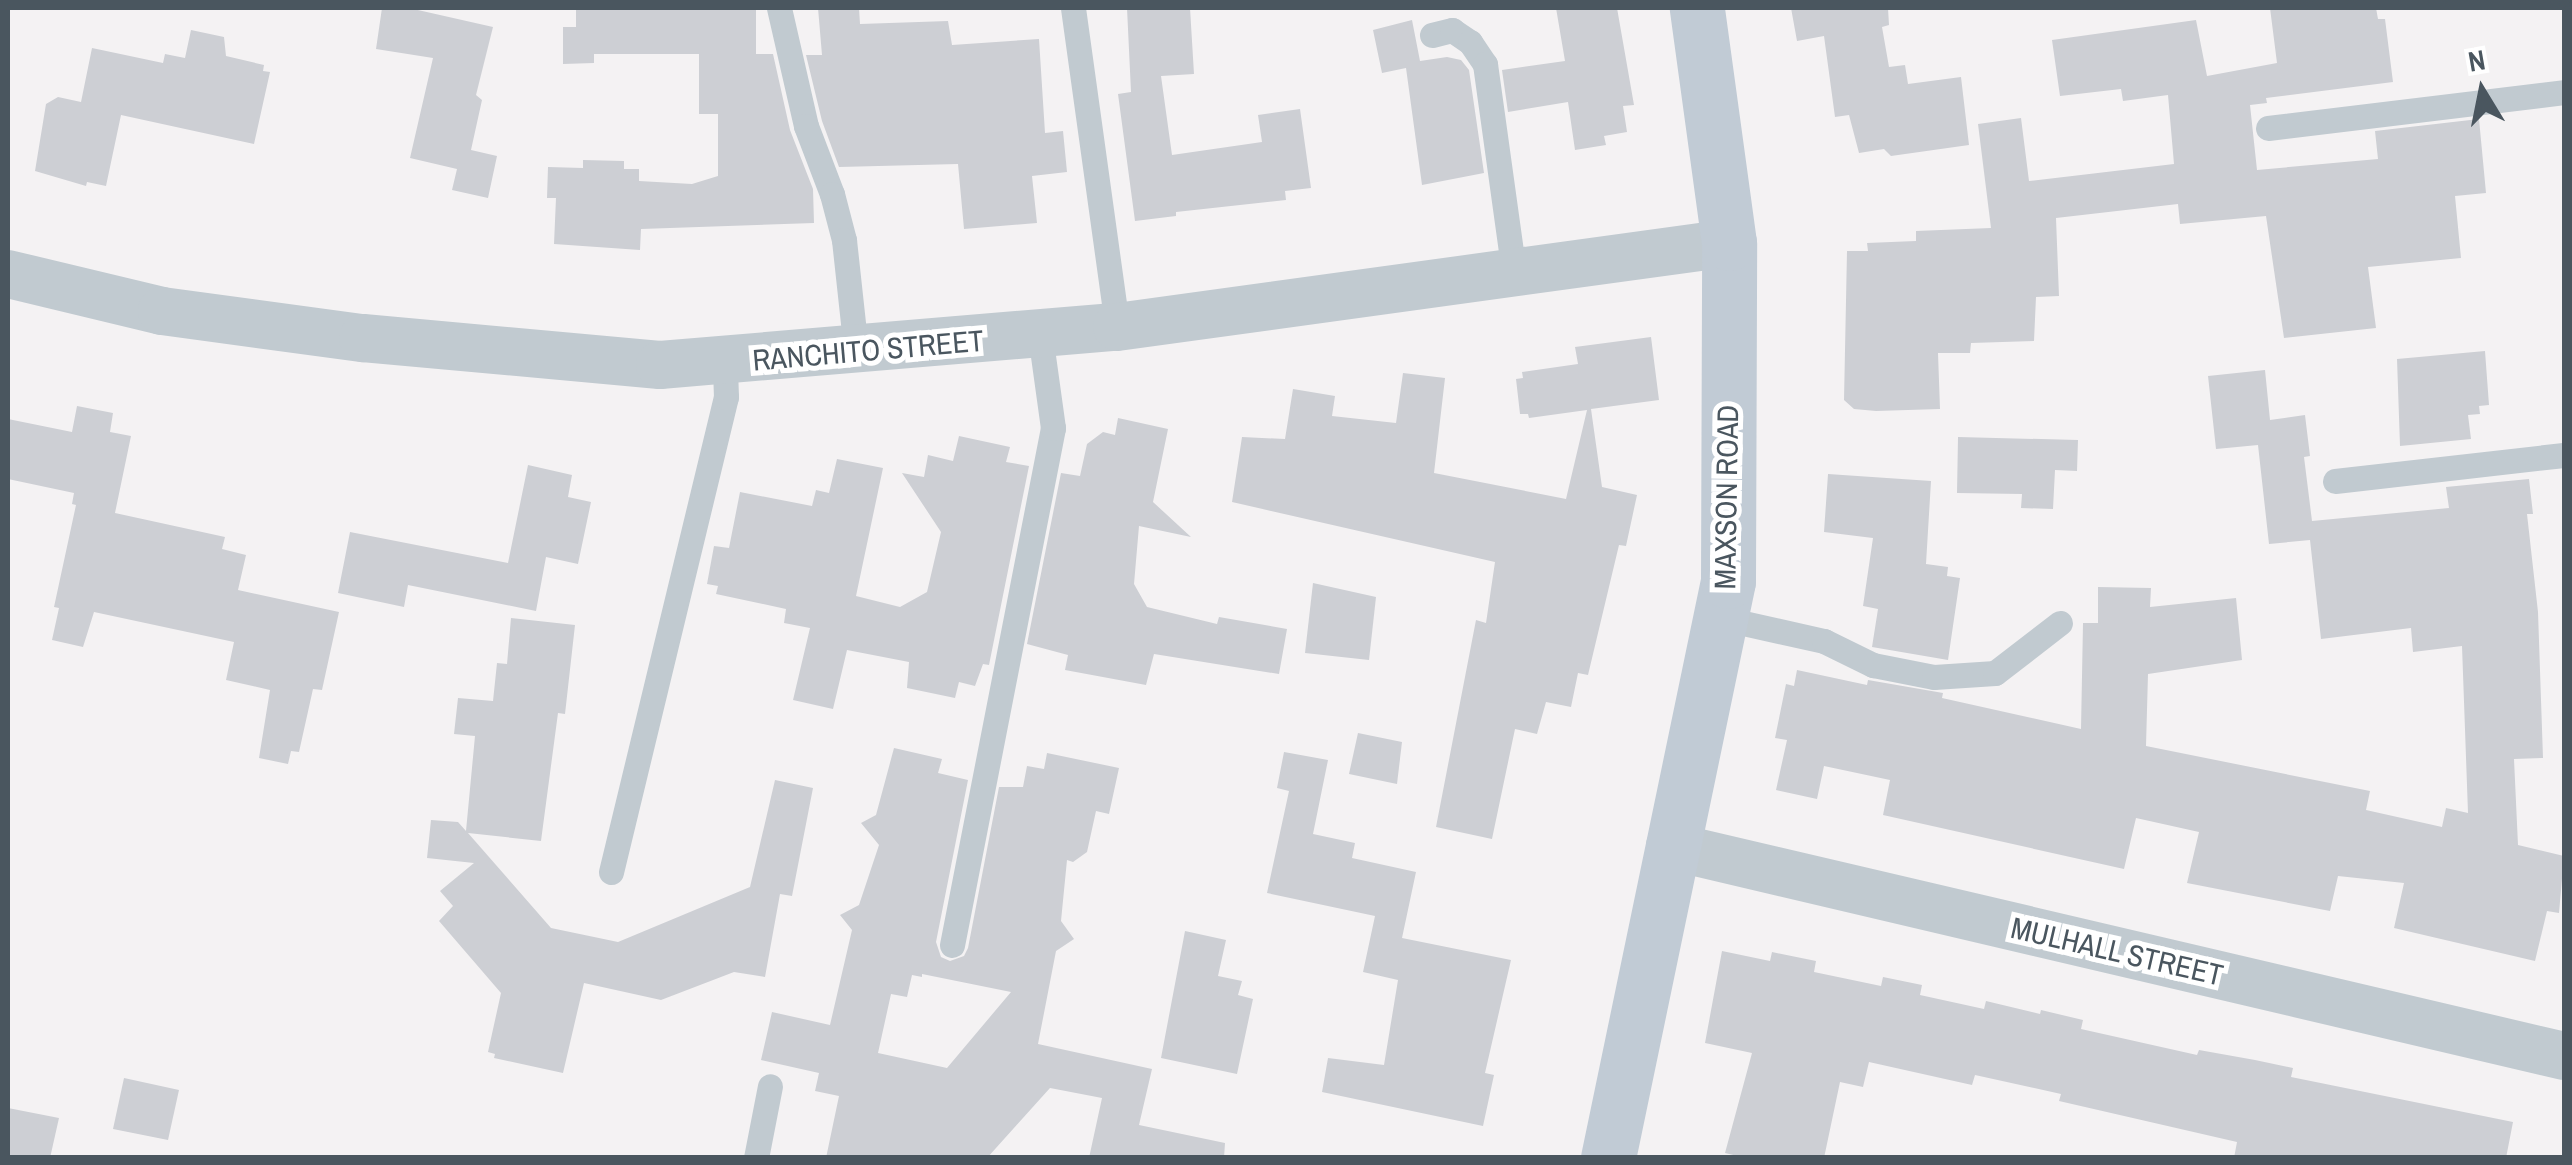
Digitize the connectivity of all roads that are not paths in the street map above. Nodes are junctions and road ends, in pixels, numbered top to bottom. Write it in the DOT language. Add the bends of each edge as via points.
graph roads {
  1 [pos="779,8"];
  2 [pos="1073,8"];
  3 [pos="1697,8"];
  4 [pos="1432,35"];
  5 [pos="2564,92"];
  6 [pos="2268,128"];
  7 [pos="1729,243"];
  8 [pos="1514,273"];
  9 [pos="8,274"];
  10 [pos="1117,327"];
  11 [pos="1040,334"];
  12 [pos="856,351"];
  13 [pos="725,363"];
  14 [pos="2564,456"];
  15 [pos="2335,480"];
  16 [pos="1721,618"];
  17 [pos="2060,623"];
  18 [pos="1670,846"];
  19 [pos="611,872"];
  20 [pos="952,945"];
  21 [pos="2564,1056"];
  22 [pos="770,1086"];
  23 [pos="756,1158"];
  24 [pos="1608,1158"];
  1 -- 12 [label="lane" via="806,126 844,240"];
  2 -- 10 [label="lane"];
  3 -- 7 [label="street, MAXSON ROAD"];
  4 -- 8 [label="lane" via="1452,30 1485,64"];
  5 -- 6 [label="lane"];
  7 -- 8 [label="street, RANCHITO STREET"];
  7 -- 16 [label="street, MAXSON ROAD" via="1728,581"];
  8 -- 10 [label="street, RANCHITO STREET"];
  9 -- 13 [label="street, RANCHITO STREET" via="162,310 363,338 660,366"];
  10 -- 11 [label="street, RANCHITO STREET"];
  11 -- 12 [label="street, RANCHITO STREET"];
  11 -- 20 [label="lane" via="1053,428"];
  12 -- 13 [label="street, RANCHITO STREET"];
  13 -- 19 [label="lane" via="726,397"];
  14 -- 15 [label="lane"];
  16 -- 17 [label="lane" via="1824,640 1873,666 1934,678 1996,673"];
  16 -- 18 [label="street, MAXSON ROAD"];
  18 -- 21 [label="street, MULHALL STREET"];
  18 -- 24 [label="street, MAXSON ROAD"];
  22 -- 23 [label="lane"];
}
